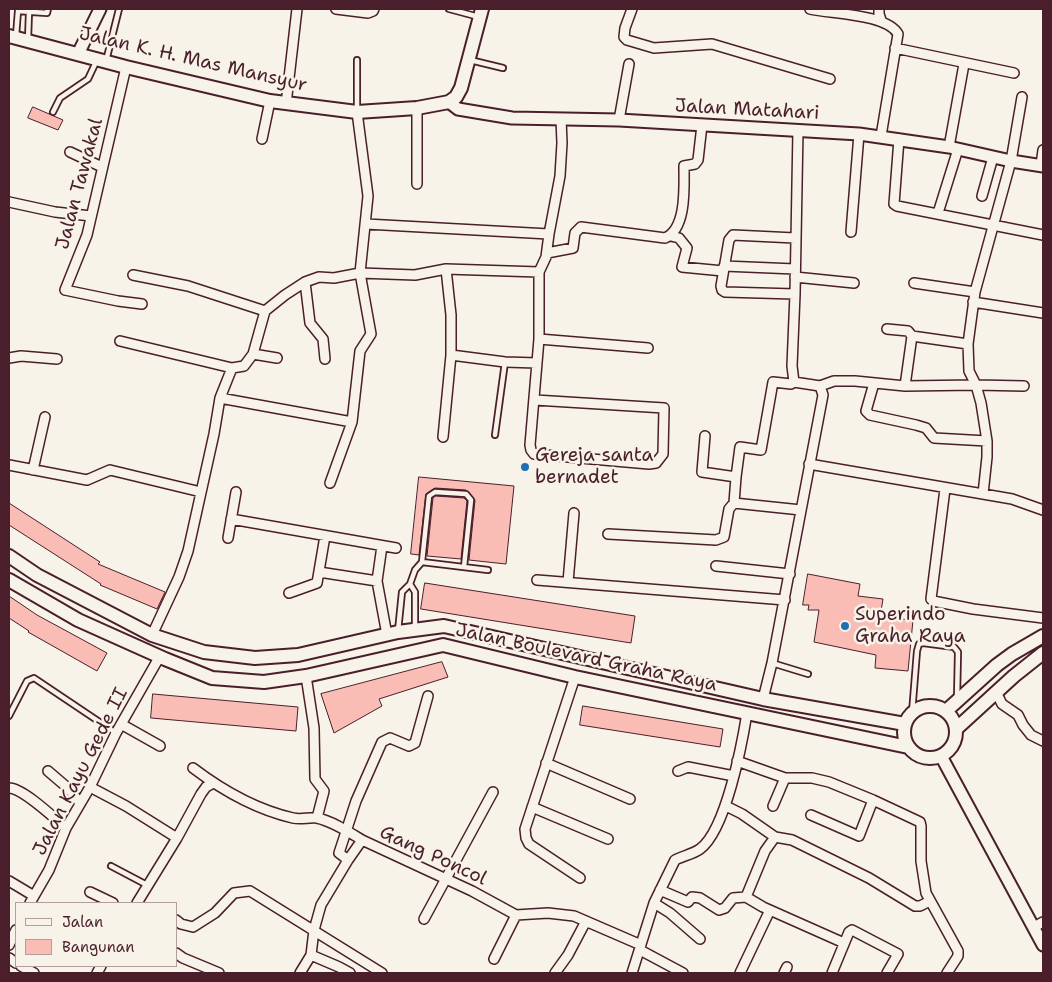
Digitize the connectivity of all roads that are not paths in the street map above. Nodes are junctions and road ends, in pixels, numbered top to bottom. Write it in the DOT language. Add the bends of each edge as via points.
graph roads {
  1 [pos="48,9"];
  2 [pos="100,9"];
  3 [pos="118,9"];
  4 [pos="297,9"];
  5 [pos="336,9"];
  6 [pos="374,9"];
  7 [pos="449,9"];
  8 [pos="632,9"];
  9 [pos="810,9"];
  10 [pos="879,9"];
  11 [pos="29,12"];
  12 [pos="481,13"];
  13 [pos="881,20"];
  14 [pos="17,38"];
  15 [pos="895,48"];
  16 [pos="78,54"];
  17 [pos="469,59"];
  18 [pos="357,60"];
  19 [pos="102,61"];
  20 [pos="629,64"];
  21 [pos="964,64"];
  22 [pos="126,67"];
  23 [pos="503,68"];
  24 [pos="1014,73"];
  25 [pos="830,79"];
  26 [pos="1022,97"];
  27 [pos="270,101"];
  28 [pos="449,102"];
  29 [pos="286,104"];
  30 [pos="417,108"];
  31 [pos="53,112"];
  32 [pos="357,112"];
  33 [pos="561,119"];
  34 [pos="619,120"];
  35 [pos="702,125"];
  36 [pos="798,130"];
  37 [pos="860,134"];
  38 [pos="881,136"];
  39 [pos="262,139"];
  40 [pos="899,139"];
  41 [pos="953,148"];
  42 [pos="1043,150"];
  43 [pos="70,152"];
  44 [pos="993,157"];
  45 [pos="1011,160"];
  46 [pos="1042,166"];
  47 [pos="102,167"];
  48 [pos="417,184"];
  49 [pos="982,196"];
  50 [pos="9,202"];
  51 [pos="938,213"];
  52 [pos="91,216"];
  53 [pos="366,224"];
  54 [pos="993,226"];
  55 [pos="851,232"];
  56 [pos="549,234"];
  57 [pos="1043,235"];
  58 [pos="671,236"];
  59 [pos="795,238"];
  60 [pos="547,254"];
  61 [pos="446,269"];
  62 [pos="724,269"];
  63 [pos="539,272"];
  64 [pos="360,273"];
  65 [pos="795,273"];
  66 [pos="132,275"];
  67 [pos="305,282"];
  68 [pos="854,283"];
  69 [pos="914,283"];
  70 [pos="975,292"];
  71 [pos="795,294"];
  72 [pos="973,302"];
  73 [pos="142,304"];
  74 [pos="266,311"];
  75 [pos="1043,313"];
  76 [pos="887,329"];
  77 [pos="912,336"];
  78 [pos="539,339"];
  79 [pos="120,341"];
  80 [pos="968,344"];
  81 [pos="648,348"];
  82 [pos="253,354"];
  83 [pos="451,355"];
  84 [pos="9,358"];
  85 [pos="277,358"];
  86 [pos="57,359"];
  87 [pos="325,359"];
  88 [pos="505,362"];
  89 [pos="537,362"];
  90 [pos="232,368"];
  91 [pos="794,382"];
  92 [pos="874,383"];
  93 [pos="976,385"];
  94 [pos="820,386"];
  95 [pos="905,386"];
  96 [pos="1024,386"];
  97 [pos="220,398"];
  98 [pos="535,400"];
  99 [pos="45,417"];
  100 [pos="352,422"];
  101 [pos="495,436"];
  102 [pos="705,436"];
  103 [pos="443,437"];
  104 [pos="987,441"];
  105 [pos="809,464"];
  106 [pos="9,465"];
  107 [pos="33,470"];
  108 [pos="736,477"];
  109 [pos="330,483"];
  110 [pos="945,489"];
  111 [pos="201,492"];
  112 [pos="236,492"];
  113 [pos="983,494"];
  114 [pos="734,503"];
  115 [pos="801,510"];
  116 [pos="1043,510"];
  117 [pos="574,513"];
  118 [pos="231,520"];
  119 [pos="608,534"];
  120 [pos="325,536"];
  121 [pos="228,538"];
  122 [pos="382,546"];
  123 [pos="396,548"];
  124 [pos="9,556"];
  125 [pos="422,562"];
  126 [pos="716,566"];
  127 [pos="464,567"];
  128 [pos="488,570"];
  129 [pos="319,572"];
  130 [pos="790,574"];
  131 [pos="9,580"];
  132 [pos="537,580"];
  133 [pos="377,581"];
  134 [pos="568,582"];
  135 [pos="410,584"];
  136 [pos="402,592"];
  137 [pos="415,592"];
  138 [pos="288,593"];
  139 [pos="784,600"];
  140 [pos="1043,618"];
  141 [pos="444,626"];
  142 [pos="415,629"];
  143 [pos="392,634"];
  144 [pos="152,635"];
  145 [pos="1043,636"];
  146 [pos="443,645"];
  147 [pos="1029,645"];
  148 [pos="1041,655"];
  149 [pos="160,656"];
  150 [pos="772,663"];
  151 [pos="808,674"];
  152 [pos="306,676"];
  153 [pos="575,677"];
  154 [pos="996,692"];
  155 [pos="428,696"];
  156 [pos="763,699"];
  157 [pos="957,701"];
  158 [pos="946,711"];
  159 [pos="747,712"];
  160 [pos="912,713"];
  161 [pos="9,716"];
  162 [pos="121,724"];
  163 [pos="905,724"];
  164 [pos="956,729"];
  165 [pos="116,733"];
  166 [pos="1043,741"];
  167 [pos="160,746"];
  168 [pos="908,748"];
  169 [pos="941,756"];
  170 [pos="737,761"];
  171 [pos="546,763"];
  172 [pos="193,768"];
  173 [pos="48,771"];
  174 [pos="678,772"];
  175 [pos="734,776"];
  176 [pos="785,778"];
  177 [pos="213,783"];
  178 [pos="90,787"];
  179 [pos="9,788"];
  180 [pos="493,792"];
  181 [pos="630,799"];
  182 [pos="874,800"];
  183 [pos="80,803"];
  184 [pos="726,806"];
  185 [pos="773,806"];
  186 [pos="532,807"];
  187 [pos="811,815"];
  188 [pos="317,818"];
  189 [pos="66,828"];
  190 [pos="346,830"];
  191 [pos="775,837"];
  192 [pos="177,838"];
  193 [pos="608,839"];
  194 [pos="362,840"];
  195 [pos="348,860"];
  196 [pos="111,866"];
  197 [pos="580,878"];
  198 [pos="444,879"];
  199 [pos="9,881"];
  200 [pos="148,886"];
  201 [pos="660,890"];
  202 [pos="90,892"];
  203 [pos="746,897"];
  204 [pos="32,899"];
  205 [pos="139,901"];
  206 [pos="930,901"];
  207 [pos="111,902"];
  208 [pos="654,903"];
  209 [pos="770,910"];
  210 [pos="516,915"];
  211 [pos="424,919"];
  212 [pos="178,921"];
  213 [pos="586,921"];
  214 [pos="1039,924"];
  215 [pos="314,930"];
  216 [pos="15,932"];
  217 [pos="700,939"];
  218 [pos="844,943"];
  219 [pos="9,945"];
  220 [pos="1043,945"];
  221 [pos="640,948"];
  222 [pos="178,954"];
  223 [pos="311,955"];
  224 [pos="494,959"];
  225 [pos="23,967"];
  226 [pos="835,972"];
  227 [pos="34,973"];
  228 [pos="219,973"];
  229 [pos="300,973"];
  230 [pos="350,973"];
  231 [pos="382,973"];
  232 [pos="555,973"];
  233 [pos="632,973"];
  234 [pos="683,973"];
  235 [pos="740,973"];
  236 [pos="887,973"];
  237 [pos="947,973"];
  1 -- 11 [label="lane" via="47,13"];
  2 -- 16 [label="street"];
  3 -- 19 [label="lane"];
  4 -- 29 [label="street"];
  5 -- 6 [label="street" via="368,12"];
  7 -- 12 [label="lane"];
  8 -- 25 [label="street" via="625,28 627,40 654,48 712,44"];
  9 -- 13 [label="street"];
  10 -- 13 [label="street"];
  11 -- 14 [label="lane"];
  11 -- 14 [label="lane" via="18,10"];
  12 -- 17 [label="main road"];
  13 -- 15 [label="street" via="898,34"];
  14 -- 16 [label="main road, Jalan K. H. Mas Mansyur"];
  15 -- 21 [label="street"];
  15 -- 38 [label="street"];
  16 -- 19 [label="main road, Jalan K. H. Mas Mansyur"];
  17 -- 23 [label="lane"];
  17 -- 28 [label="main road" via="461,88"];
  18 -- 32 [label="lane"];
  19 -- 22 [label="main road, Jalan K. H. Mas Mansyur"];
  19 -- 31 [label="lane" via="88,79 60,98"];
  20 -- 34 [label="street"];
  21 -- 24 [label="street"];
  21 -- 41 [label="street"];
  22 -- 27 [label="main road, Jalan K. H. Mas Mansyur"];
  22 -- 47 [label="street, Jalan Tawakal"];
  26 -- 45 [label="street"];
  27 -- 29 [label="main road, Jalan K. H. Mas Mansyur"];
  27 -- 39 [label="street"];
  28 -- 30 [label="main road, Jalan K. H. Mas Mansyur"];
  28 -- 33 [label="street, Jalan Matahari" via="458,109 512,118"];
  29 -- 32 [label="main road, Jalan K. H. Mas Mansyur"];
  30 -- 32 [label="main road, Jalan K. H. Mas Mansyur"];
  30 -- 48 [label="street"];
  32 -- 53 [label="street" via="368,196"];
  33 -- 34 [label="street, Jalan Matahari"];
  33 -- 56 [label="street" via="560,176"];
  34 -- 35 [label="street, Jalan Matahari"];
  35 -- 36 [label="street, Jalan Matahari"];
  35 -- 58 [label="street" via="698,160 684,166 679,224"];
  36 -- 37 [label="street, Jalan Matahari"];
  36 -- 59 [label="street"];
  37 -- 38 [label="street, Jalan Matahari"];
  37 -- 55 [label="street"];
  38 -- 40 [label="street, Jalan Matahari"];
  40 -- 41 [label="street, Jalan Matahari"];
  40 -- 51 [label="street" via="894,204"];
  41 -- 44 [label="street, Jalan Matahari"];
  41 -- 51 [label="street"];
  42 -- 46 [label="street"];
  43 -- 47 [label="street"];
  44 -- 45 [label="street, Jalan Matahari"];
  44 -- 49 [label="street"];
  45 -- 46 [label="street, Jalan Matahari"];
  45 -- 54 [label="street"];
  47 -- 52 [label="street, Jalan Tawakal"];
  50 -- 52 [label="street"];
  51 -- 54 [label="street"];
  52 -- 73 [label="street, Jalan Tawakal" via="65,290"];
  53 -- 56 [label="street"];
  53 -- 64 [label="street"];
  54 -- 57 [label="street"];
  54 -- 70 [label="street"];
  56 -- 60 [label="street"];
  58 -- 60 [label="street" via="665,238 581,227 575,233 573,248"];
  58 -- 62 [label="street" via="679,238 687,248 682,268"];
  59 -- 62 [label="street" via="733,235 729,240"];
  59 -- 65 [label="street"];
  60 -- 63 [label="street"];
  61 -- 63 [label="street"];
  61 -- 64 [label="street" via="415,275"];
  61 -- 83 [label="street"];
  62 -- 65 [label="street"];
  62 -- 71 [label="street" via="721,286 725,292"];
  63 -- 78 [label="street"];
  64 -- 67 [label="street"];
  64 -- 100 [label="street" via="371,334 360,351"];
  65 -- 68 [label="street"];
  65 -- 71 [label="street"];
  66 -- 74 [label="street" via="188,286"];
  67 -- 74 [label="street"];
  67 -- 87 [label="street" via="310,324 323,339"];
  69 -- 70 [label="street"];
  70 -- 72 [label="street"];
  71 -- 91 [label="street"];
  72 -- 75 [label="street"];
  72 -- 80 [label="street"];
  74 -- 82 [label="street"];
  76 -- 77 [label="street" via="908,331"];
  77 -- 80 [label="street"];
  77 -- 95 [label="street"];
  78 -- 81 [label="street"];
  78 -- 89 [label="street"];
  79 -- 90 [label="street"];
  80 -- 93 [label="street" via="969,372"];
  82 -- 85 [label="street"];
  82 -- 90 [label="street" via="244,366"];
  83 -- 88 [label="street"];
  83 -- 103 [label="street"];
  84 -- 86 [label="street"];
  88 -- 89 [label="street"];
  88 -- 101 [label="lane"];
  89 -- 98 [label="street"];
  90 -- 97 [label="street"];
  91 -- 94 [label="street"];
  91 -- 108 [label="street" via="773,382 761,450 740,447"];
  92 -- 94 [label="street" via="834,381"];
  92 -- 95 [label="street"];
  92 -- 104 [label="street" via="866,411 870,416 926,428 934,438"];
  93 -- 95 [label="street"];
  93 -- 96 [label="street"];
  93 -- 104 [label="street"];
  94 -- 105 [label="street" via="823,395"];
  97 -- 100 [label="street"];
  97 -- 111 [label="street"];
  98 -- 98 [label="street" via="530,445 534,454 649,464 656,463 663,454 664,408"];
  99 -- 107 [label="street"];
  100 -- 109 [label="street"];
  102 -- 108 [label="street" via="702,472"];
  104 -- 113 [label="street"];
  105 -- 110 [label="street"];
  105 -- 115 [label="street"];
  106 -- 107 [label="street"];
  107 -- 111 [label="street" via="87,480 110,470"];
  108 -- 114 [label="street"];
  110 -- 113 [label="street"];
  110 -- 140 [label="street" via="930,599 973,609"];
  111 -- 144 [label="street" via="188,551"];
  112 -- 118 [label="street"];
  113 -- 116 [label="street" via="1012,499"];
  114 -- 115 [label="street"];
  114 -- 119 [label="street" via="729,509 724,537 716,540"];
  115 -- 130 [label="street"];
  117 -- 134 [label="street"];
  118 -- 120 [label="street"];
  118 -- 121 [label="street"];
  120 -- 122 [label="street"];
  120 -- 129 [label="street"];
  122 -- 123 [label="street"];
  122 -- 133 [label="street"];
  124 -- 144 [label="main road, Jalan Boulevard Graha Raya" via="37,575"];
  125 -- 127 [label="lane"];
  125 -- 127 [label="lane" via="429,496 435,492 466,494 471,500"];
  125 -- 135 [label="lane"];
  126 -- 130 [label="street"];
  127 -- 128 [label="lane"];
  129 -- 133 [label="street"];
  129 -- 138 [label="street" via="317,583"];
  130 -- 139 [label="street"];
  131 -- 149 [label="main road, Jalan Boulevard Graha Raya" via="78,620"];
  132 -- 134 [label="street"];
  133 -- 143 [label="street"];
  134 -- 139 [label="street"];
  135 -- 136 [label="lane"];
  135 -- 137 [label="lane"];
  136 -- 137 [label="lane"];
  136 -- 143 [label="lane"];
  137 -- 142 [label="lane"];
  139 -- 150 [label="street"];
  141 -- 142 [label="main road, Jalan Boulevard Graha Raya"];
  141 -- 146 [label="main road"];
  141 -- 156 [label="main road, Jalan Boulevard Graha Raya"];
  142 -- 143 [label="main road, Jalan Boulevard Graha Raya"];
  143 -- 144 [label="main road, Jalan Boulevard Graha Raya" via="298,654 255,658 204,652"];
  145 -- 147 [label="main road"];
  146 -- 152 [label="main road, Jalan Boulevard Graha Raya"];
  146 -- 153 [label="main road, Jalan Boulevard Graha Raya"];
  147 -- 148 [label="main road"];
  147 -- 157 [label="main road" via="997,665"];
  148 -- 154 [label="main road"];
  149 -- 152 [label="main road, Jalan Boulevard Graha Raya" via="212,678 264,682"];
  149 -- 162 [label="street, Jalan Kayu Gede II"];
  150 -- 151 [label="lane"];
  150 -- 156 [label="street"];
  152 -- 188 [label="street" via="314,728 315,779 324,791"];
  153 -- 159 [label="main road, Jalan Boulevard Graha Raya"];
  153 -- 171 [label="street"];
  154 -- 164 [label="main road"];
  154 -- 166 [label="street" via="1002,704 1018,715 1031,735"];
  155 -- 190 [label="street" via="415,743 409,746 390,738 382,742"];
  156 -- 163 [label="main road, Jalan Boulevard Graha Raya"];
  157 -- 158 [label="main road"];
  157 -- 160 [label="lane" via="958,652 954,647 919,644"];
  158 -- 160 [label="main road" via="925,707"];
  158 -- 164 [label="main road"];
  159 -- 168 [label="main road, Jalan Boulevard Graha Raya"];
  159 -- 170 [label="street"];
  160 -- 163 [label="main road"];
  161 -- 165 [label="lane" via="26,681 34,678"];
  162 -- 165 [label="street, Jalan Kayu Gede II"];
  162 -- 167 [label="street"];
  163 -- 168 [label="main road"];
  164 -- 169 [label="main road" via="953,745"];
  165 -- 178 [label="street, Jalan Kayu Gede II"];
  168 -- 169 [label="main road" via="927,759"];
  169 -- 214 [label="street"];
  170 -- 175 [label="street"];
  170 -- 176 [label="street"];
  171 -- 181 [label="street"];
  171 -- 186 [label="street"];
  172 -- 177 [label="street, Gang Poncol"];
  173 -- 183 [label="street"];
  174 -- 175 [label="street" via="688,767"];
  175 -- 184 [label="street"];
  176 -- 182 [label="street" via="812,778"];
  176 -- 185 [label="street"];
  177 -- 188 [label="street, Gang Poncol" via="265,809 295,818"];
  177 -- 192 [label="street" via="201,794"];
  178 -- 183 [label="street, Jalan Kayu Gede II"];
  178 -- 192 [label="street"];
  179 -- 189 [label="street" via="34,802"];
  180 -- 198 [label="street"];
  182 -- 187 [label="street" via="859,836"];
  182 -- 206 [label="street" via="921,824 923,880"];
  183 -- 189 [label="street, Jalan Kayu Gede II"];
  184 -- 191 [label="street"];
  184 -- 201 [label="street" via="713,833 700,849 675,860"];
  186 -- 193 [label="street"];
  186 -- 197 [label="street" via="525,830 529,844"];
  188 -- 190 [label="street, Gang Poncol"];
  189 -- 204 [label="street, Jalan Kayu Gede II" via="49,870"];
  190 -- 194 [label="street, Gang Poncol"];
  190 -- 195 [label="street" via="339,853"];
  191 -- 203 [label="street" via="765,851"];
  191 -- 206 [label="street" via="792,840 869,878 915,906"];
  192 -- 200 [label="street"];
  194 -- 195 [label="street"];
  194 -- 198 [label="street, Gang Poncol"];
  195 -- 215 [label="street" via="321,905"];
  196 -- 200 [label="lane"];
  198 -- 210 [label="street, Gang Poncol"];
  198 -- 211 [label="street"];
  199 -- 204 [label="street"];
  200 -- 205 [label="street"];
  201 -- 203 [label="street" via="688,902 692,898 700,898 719,910 733,898"];
  201 -- 208 [label="street"];
  202 -- 207 [label="street"];
  203 -- 209 [label="street"];
  206 -- 237 [label="street" via="958,951"];
  208 -- 217 [label="street"];
  208 -- 221 [label="street"];
  209 -- 218 [label="street"];
  209 -- 235 [label="street"];
  210 -- 213 [label="street" via="548,913"];
  210 -- 224 [label="street"];
  212 -- 215 [label="street" via="193,926 215,913 234,893 250,892"];
  213 -- 221 [label="street"];
  213 -- 232 [label="street"];
  214 -- 220 [label="street"];
  215 -- 223 [label="street"];
  215 -- 231 [label="street"];
  216 -- 219 [label="street"];
  218 -- 226 [label="street"];
  218 -- 236 [label="street" via="852,930 898,954"];
  221 -- 233 [label="street"];
  221 -- 234 [label="street"];
  222 -- 228 [label="street"];
  223 -- 229 [label="street"];
  223 -- 230 [label="street"];
  225 -- 227 [label="street"];
}
